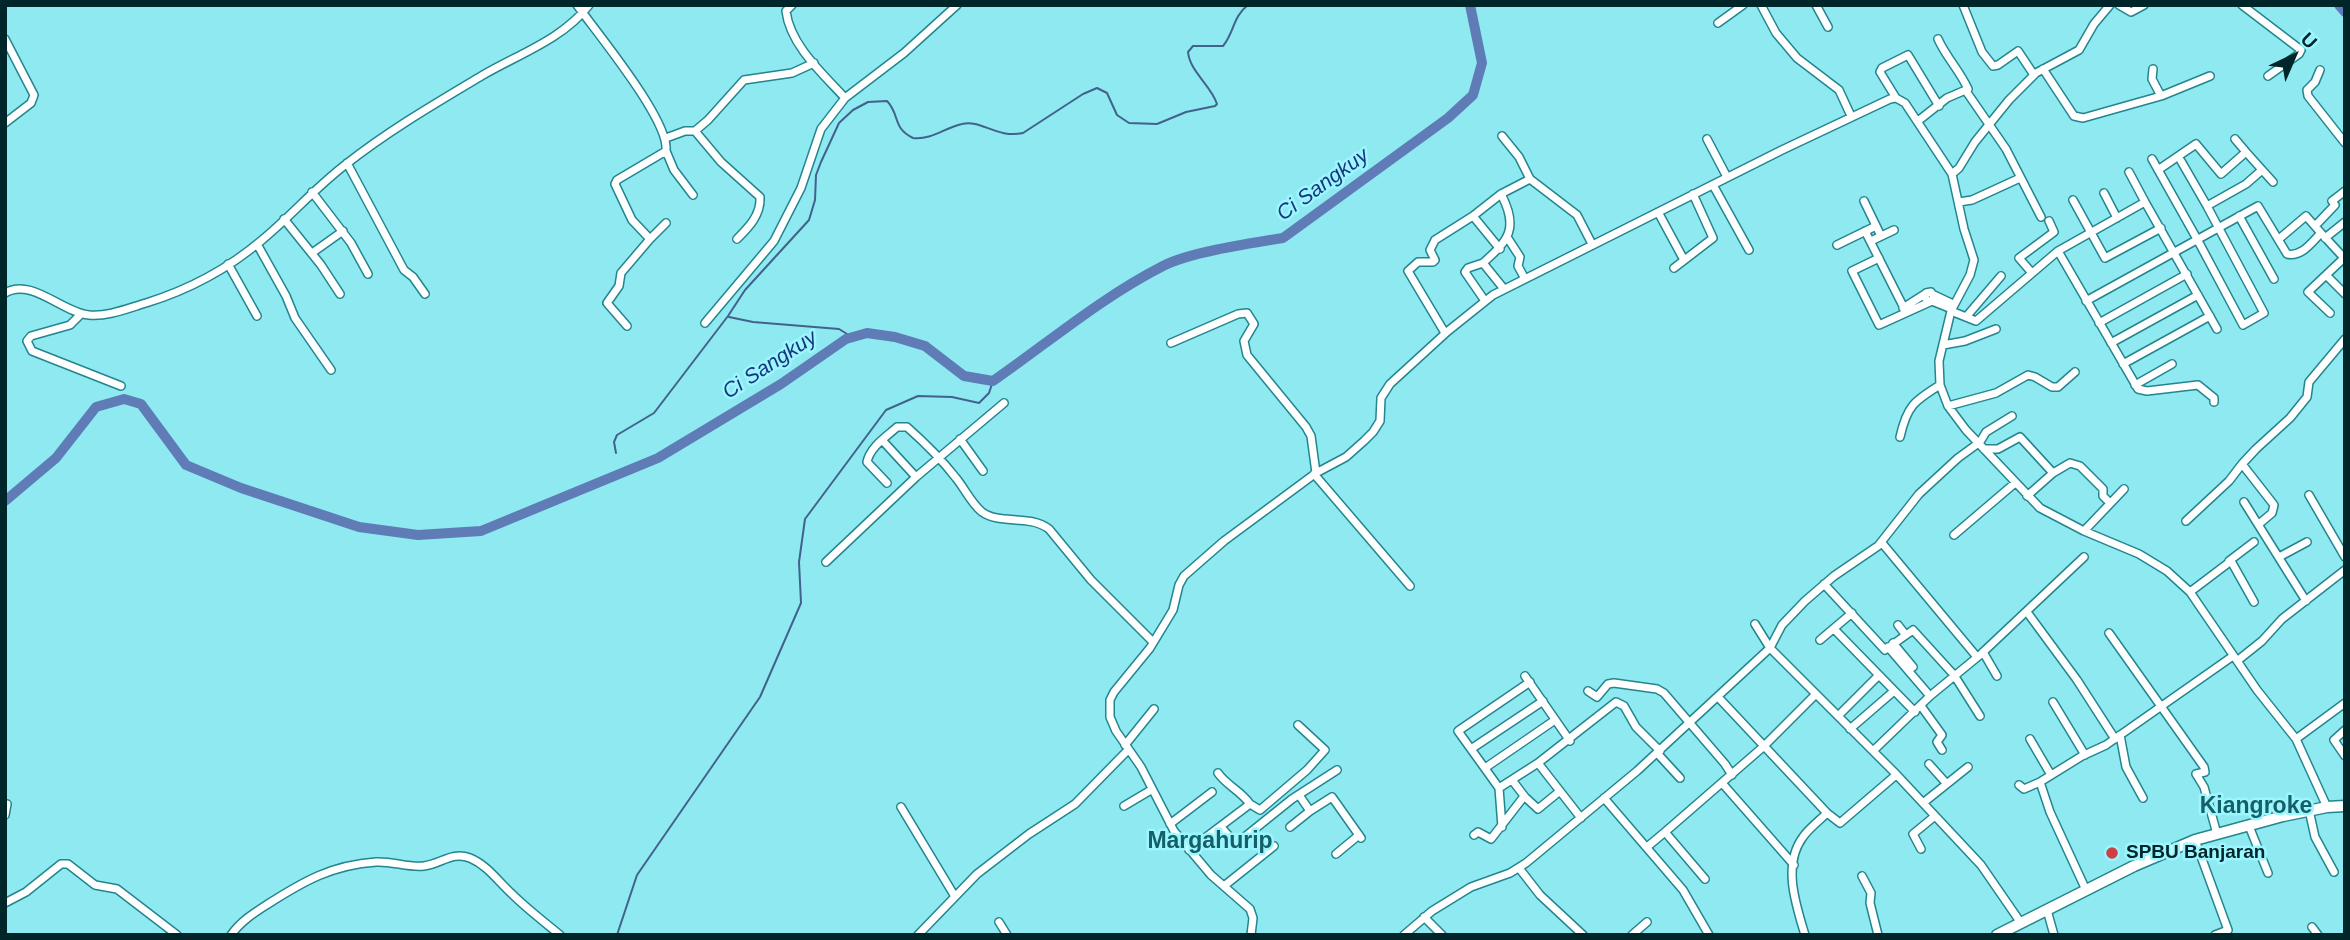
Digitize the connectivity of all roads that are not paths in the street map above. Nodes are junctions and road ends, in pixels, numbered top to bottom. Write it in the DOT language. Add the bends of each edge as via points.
graph roads {
  1 [pos="577,5"];
  2 [pos="589,5"];
  3 [pos="792,5"];
  4 [pos="957,5"];
  5 [pos="1743,5"];
  6 [pos="1761,5"];
  7 [pos="1816,5"];
  8 [pos="1963,5"];
  9 [pos="2110,5"];
  10 [pos="2119,5"];
  11 [pos="2144,5"];
  12 [pos="2242,5"];
  13 [pos="583,13"];
  14 [pos="1718,23"];
  15 [pos="1828,27"];
  16 [pos="5,39"];
  17 [pos="1938,39"];
  18 [pos="814,63"];
  19 [pos="2043,69"];
  20 [pos="2154,69"];
  21 [pos="2320,70"];
  22 [pos="2034,75"];
  23 [pos="2210,76"];
  24 [pos="2268,76"];
  25 [pos="1966,91"];
  26 [pos="2161,96"];
  27 [pos="845,98"];
  28 [pos="1896,98"];
  29 [pos="1939,106"];
  30 [pos="1851,116"];
  31 [pos="1918,121"];
  32 [pos="5,123"];
  33 [pos="1989,125"];
  34 [pos="695,131"];
  35 [pos="1502,136"];
  36 [pos="666,138"];
  37 [pos="1707,139"];
  38 [pos="2235,139"];
  39 [pos="2345,143"];
  40 [pos="666,151"];
  41 [pos="2246,152"];
  42 [pos="2151,159"];
  43 [pos="2181,161"];
  44 [pos="347,163"];
  45 [pos="2158,170"];
  46 [pos="2262,170"];
  47 [pos="2129,172"];
  48 [pos="1952,174"];
  49 [pos="1727,177"];
  50 [pos="2020,178"];
  51 [pos="1530,179"];
  52 [pos="2273,181"];
  53 [pos="1713,185"];
  54 [pos="2345,191"];
  55 [pos="312,192"];
  56 [pos="2104,193"];
  57 [pos="1501,194"];
  58 [pos="1693,194"];
  59 [pos="693,195"];
  60 [pos="2073,200"];
  61 [pos="1864,201"];
  62 [pos="1959,202"];
  63 [pos="2145,202"];
  64 [pos="2207,206"];
  65 [pos="1658,212"];
  66 [pos="1473,216"];
  67 [pos="2239,216"];
  68 [pos="2117,218"];
  69 [pos="284,219"];
  70 [pos="2345,222"];
  71 [pos="666,223"];
  72 [pos="1876,226"];
  73 [pos="2315,226"];
  74 [pos="2161,228"];
  75 [pos="2218,228"];
  76 [pos="1894,230"];
  77 [pos="343,231"];
  78 [pos="1866,231"];
  79 [pos="2054,232"];
  80 [pos="2090,233"];
  81 [pos="1881,236"];
  82 [pos="2323,236"];
  83 [pos="1507,237"];
  84 [pos="650,239"];
  85 [pos="737,239"];
  86 [pos="2197,239"];
  87 [pos="2279,239"];
  88 [pos="1871,242"];
  89 [pos="257,244"];
  90 [pos="1592,244"];
  91 [pos="1837,245"];
  92 [pos="1500,249"];
  93 [pos="1749,250"];
  94 [pos="2060,250"];
  95 [pos="2174,251"];
  96 [pos="312,253"];
  97 [pos="1879,258"];
  98 [pos="2344,259"];
  99 [pos="1684,260"];
  100 [pos="1483,263"];
  101 [pos="228,264"];
  102 [pos="1674,268"];
  103 [pos="2032,273"];
  104 [pos="368,274"];
  105 [pos="2187,274"];
  106 [pos="2001,275"];
  107 [pos="2326,275"];
  108 [pos="1525,279"];
  109 [pos="2274,279"];
  110 [pos="1504,289"];
  111 [pos="5,293"];
  112 [pos="340,294"];
  113 [pos="425,294"];
  114 [pos="2345,294"];
  115 [pos="2198,295"];
  116 [pos="1485,301"];
  117 [pos="2086,301"];
  118 [pos="1952,308"];
  119 [pos="1905,310"];
  120 [pos="2330,313"];
  121 [pos="80,314"];
  122 [pos="257,316"];
  123 [pos="2210,316"];
  124 [pos="1966,317"];
  125 [pos="705,323"];
  126 [pos="2099,323"];
  127 [pos="627,326"];
  128 [pos="1996,329"];
  129 [pos="2217,329"];
  130 [pos="1445,333"];
  131 [pos="2345,339"];
  132 [pos="1171,343"];
  133 [pos="2111,343"];
  134 [pos="1942,345"];
  135 [pos="2123,364"];
  136 [pos="2172,364"];
  137 [pos="331,370"];
  138 [pos="2075,372"];
  139 [pos="1940,385"];
  140 [pos="2135,385"];
  141 [pos="121,386"];
  142 [pos="2214,402"];
  143 [pos="1004,403"];
  144 [pos="1948,406"];
  145 [pos="2012,416"];
  146 [pos="1900,437"];
  147 [pos="960,439"];
  148 [pos="882,440"];
  149 [pos="1982,446"];
  150 [pos="937,457"];
  151 [pos="2242,464"];
  152 [pos="1314,469"];
  153 [pos="983,471"];
  154 [pos="2053,473"];
  155 [pos="916,477"];
  156 [pos="887,483"];
  157 [pos="2015,483"];
  158 [pos="2124,489"];
  159 [pos="2309,495"];
  160 [pos="2027,496"];
  161 [pos="2244,502"];
  162 [pos="2110,503"];
  163 [pos="2186,521"];
  164 [pos="2259,524"];
  165 [pos="2084,531"];
  166 [pos="1954,535"];
  167 [pos="1882,542"];
  168 [pos="2253,542"];
  169 [pos="2307,542"];
  170 [pos="2084,557"];
  171 [pos="2279,557"];
  172 [pos="2345,557"];
  173 [pos="2229,561"];
  174 [pos="826,562"];
  175 [pos="2345,570"];
  176 [pos="1824,584"];
  177 [pos="1410,586"];
  178 [pos="2190,592"];
  179 [pos="2306,601"];
  180 [pos="2254,602"];
  181 [pos="2027,612"];
  182 [pos="1852,613"];
  183 [pos="1755,624"];
  184 [pos="1898,625"];
  185 [pos="1834,629"];
  186 [pos="2109,633"];
  187 [pos="1905,634"];
  188 [pos="1820,640"];
  189 [pos="1153,642"];
  190 [pos="1890,645"];
  191 [pos="1770,648"];
  192 [pos="1980,654"];
  193 [pos="2235,659"];
  194 [pos="1913,667"];
  195 [pos="1879,675"];
  196 [pos="1954,676"];
  197 [pos="1997,676"];
  198 [pos="1588,691"];
  199 [pos="1894,691"];
  200 [pos="1816,694"];
  201 [pos="1930,696"];
  202 [pos="1718,697"];
  203 [pos="1542,701"];
  204 [pos="2053,702"];
  205 [pos="2345,703"];
  206 [pos="2161,705"];
  207 [pos="1921,706"];
  208 [pos="1154,709"];
  209 [pos="1915,712"];
  210 [pos="1838,716"];
  211 [pos="1980,716"];
  212 [pos="1555,720"];
  213 [pos="1690,723"];
  214 [pos="1298,725"];
  215 [pos="1850,729"];
  216 [pos="2345,730"];
  217 [pos="2117,737"];
  218 [pos="2030,739"];
  219 [pos="2296,739"];
  220 [pos="1570,741"];
  221 [pos="1763,747"];
  222 [pos="1127,748"];
  223 [pos="1471,748"];
  224 [pos="1942,750"];
  225 [pos="1873,751"];
  226 [pos="1659,752"];
  227 [pos="2085,755"];
  228 [pos="2345,756"];
  229 [pos="1538,763"];
  230 [pos="1929,764"];
  231 [pos="1968,767"];
  232 [pos="1485,768"];
  233 [pos="1337,770"];
  234 [pos="1218,772"];
  235 [pos="1732,775"];
  236 [pos="1896,775"];
  237 [pos="2051,775"];
  238 [pos="1680,778"];
  239 [pos="1512,780"];
  240 [pos="2040,782"];
  241 [pos="1722,783"];
  242 [pos="1946,783"];
  243 [pos="2019,785"];
  244 [pos="1499,788"];
  245 [pos="1151,790"];
  246 [pos="1560,791"];
  247 [pos="1212,792"];
  248 [pos="1299,795"];
  249 [pos="1525,797"];
  250 [pos="1604,798"];
  251 [pos="2143,798"];
  252 [pos="1923,803"];
  253 [pos="7,804"];
  254 [pos="1250,804"];
  255 [pos="1124,806"];
  256 [pos="2345,806"];
  257 [pos="901,807"];
  258 [pos="2327,807"];
  259 [pos="2309,810"];
  260 [pos="1310,811"];
  261 [pos="1827,813"];
  262 [pos="5,815"];
  263 [pos="1935,816"];
  264 [pos="1581,818"];
  265 [pos="1170,824"];
  266 [pos="2249,826"];
  267 [pos="1222,827"];
  268 [pos="1290,827"];
  269 [pos="1502,827"];
  270 [pos="1665,832"];
  271 [pos="2217,834"];
  272 [pos="1474,835"];
  273 [pos="2195,841"];
  274 [pos="1274,846"];
  275 [pos="1647,846"];
  276 [pos="1921,849"];
  277 [pos="1189,850"];
  278 [pos="1336,854"];
  279 [pos="1794,865"];
  280 [pos="1519,868"];
  281 [pos="2334,872"];
  282 [pos="2267,873"];
  283 [pos="1862,876"];
  284 [pos="1705,879"];
  285 [pos="1224,886"];
  286 [pos="2086,890"];
  287 [pos="954,895"];
  288 [pos="5,903"];
  289 [pos="2047,910"];
  290 [pos="1424,917"];
  291 [pos="999,922"];
  292 [pos="1647,922"];
  293 [pos="2021,923"];
  294 [pos="2312,927"];
  295 [pos="1405,934"];
  296 [pos="177,935"];
  297 [pos="231,935"];
  298 [pos="560,935"];
  299 [pos="918,935"];
  300 [pos="1007,935"];
  301 [pos="1251,935"];
  302 [pos="1442,935"];
  303 [pos="1583,935"];
  304 [pos="1632,935"];
  305 [pos="1709,935"];
  306 [pos="1805,935"];
  307 [pos="1878,935"];
  308 [pos="1997,935"];
  309 [pos="2054,935"];
  310 [pos="2215,935"];
  311 [pos="2318,935"];
  1 -- 13 [label="street"];
  2 -- 13 [label="street"];
  3 -- 18 [label="street" via="786,11 792,33"];
  4 -- 27 [label="street"];
  5 -- 14 [label="street"];
  6 -- 30 [label="street" via="1797,58 1839,90"];
  7 -- 15 [label="street"];
  8 -- 22 [label="street" via="1982,52 1993,66 2018,51"];
  9 -- 19 [label="street" via="2079,50"];
  10 -- 11 [label="street" via="2131,12"];
  12 -- 24 [label="street" via="2301,50"];
  13 -- 36 [label="street" via="636,83"];
  13 -- 44 [label="street" via="556,35 452,94"];
  16 -- 32 [label="street" via="34,95 32,103"];
  17 -- 25 [label="street" via="1963,77"];
  18 -- 27 [label="street"];
  18 -- 34 [label="street" via="792,73 744,80"];
  19 -- 22 [label="street"];
  19 -- 26 [label="street" via="2078,117"];
  20 -- 26 [label="street" via="2152,79"];
  21 -- 39 [label="street" via="2308,96"];
  22 -- 33 [label="street"];
  23 -- 26 [label="street"];
  25 -- 29 [label="street"];
  25 -- 33 [label="street"];
  27 -- 125 [label="street" via="821,130 801,188 774,241"];
  28 -- 29 [label="street" via="1880,72 1908,55"];
  28 -- 30 [label="street"];
  28 -- 31 [label="street"];
  29 -- 31 [label="street"];
  30 -- 49 [label="street"];
  31 -- 48 [label="street"];
  33 -- 48 [label="street"];
  33 -- 50 [label="street"];
  34 -- 36 [label="street"];
  34 -- 85 [label="street" via="720,162 760,197 754,221"];
  35 -- 51 [label="street"];
  36 -- 40 [label="street"];
  37 -- 49 [label="street"];
  38 -- 41 [label="street"];
  40 -- 59 [label="street"];
  40 -- 84 [label="street" via="615,182 632,220"];
  41 -- 45 [label="street" via="2221,174 2196,144"];
  41 -- 46 [label="street"];
  42 -- 45 [label="street"];
  43 -- 64 [label="street"];
  44 -- 55 [label="street"];
  44 -- 113 [label="street" via="404,270"];
  45 -- 86 [label="street"];
  46 -- 52 [label="street"];
  46 -- 64 [label="street"];
  47 -- 63 [label="street"];
  48 -- 62 [label="street"];
  49 -- 53 [label="street"];
  50 -- 62 [label="street"];
  50 -- 79 [label="street"];
  51 -- 57 [label="street"];
  51 -- 90 [label="street" via="1577,215"];
  53 -- 58 [label="street"];
  53 -- 93 [label="street"];
  54 -- 73 [label="street"];
  55 -- 69 [label="street"];
  55 -- 77 [label="street"];
  56 -- 68 [label="street"];
  57 -- 66 [label="street"];
  57 -- 83 [label="street" via="1510,211"];
  58 -- 65 [label="street"];
  58 -- 99 [label="street" via="1713,238"];
  60 -- 80 [label="street"];
  61 -- 72 [label="street"];
  62 -- 118 [label="street" via="1974,260"];
  63 -- 68 [label="street"];
  63 -- 74 [label="street"];
  64 -- 75 [label="street"];
  65 -- 90 [label="street"];
  65 -- 99 [label="street"];
  66 -- 92 [label="street"];
  66 -- 130 [label="street" via="1435,240 1430,247 1433,262 1418,262 1408,271"];
  67 -- 75 [label="street"];
  67 -- 87 [label="street" via="2258,206"];
  67 -- 109 [label="street"];
  68 -- 80 [label="street"];
  69 -- 89 [label="street"];
  69 -- 96 [label="street"];
  70 -- 82 [label="street"];
  71 -- 84 [label="street"];
  72 -- 78 [label="street"];
  72 -- 81 [label="street"];
  73 -- 82 [label="street"];
  73 -- 87 [label="street" via="2306,216"];
  74 -- 80 [label="street" via="2105,258"];
  74 -- 95 [label="street"];
  75 -- 86 [label="street"];
  75 -- 86 [label="street" via="2264,313 2243,325"];
  76 -- 81 [label="street"];
  77 -- 96 [label="street"];
  77 -- 104 [label="street"];
  78 -- 88 [label="street"];
  78 -- 91 [label="street"];
  79 -- 94 [label="street"];
  79 -- 103 [label="street" via="2019,258"];
  80 -- 94 [label="street"];
  81 -- 88 [label="street"];
  82 -- 87 [label="street" via="2294,255 2287,254"];
  82 -- 98 [label="street"];
  83 -- 92 [label="street"];
  83 -- 108 [label="street" via="1520,257 1518,266"];
  84 -- 127 [label="street" via="621,274 607,303"];
  86 -- 95 [label="street"];
  88 -- 97 [label="street"];
  89 -- 101 [label="street"];
  89 -- 137 [label="street" via="295,318"];
  90 -- 108 [label="street"];
  92 -- 100 [label="street"];
  94 -- 103 [label="street"];
  94 -- 117 [label="street"];
  95 -- 105 [label="street"];
  95 -- 117 [label="street"];
  96 -- 112 [label="street"];
  97 -- 119 [label="street"];
  97 -- 119 [label="street" via="1852,271 1879,326"];
  98 -- 107 [label="street"];
  99 -- 102 [label="street"];
  100 -- 110 [label="street"];
  100 -- 116 [label="street" via="1465,272"];
  101 -- 121 [label="street" via="156,300 93,316"];
  101 -- 122 [label="street"];
  103 -- 124 [label="street" via="1976,321"];
  105 -- 115 [label="street"];
  105 -- 126 [label="street"];
  106 -- 124 [label="street"];
  107 -- 114 [label="street"];
  107 -- 120 [label="street" via="2308,292"];
  108 -- 110 [label="street"];
  110 -- 116 [label="street"];
  111 -- 121 [label="street" via="11,286 28,290"];
  115 -- 123 [label="street"];
  115 -- 133 [label="street"];
  116 -- 130 [label="street"];
  117 -- 126 [label="street"];
  118 -- 119 [label="street" via="1929,298"];
  118 -- 124 [label="street"];
  118 -- 134 [label="street"];
  121 -- 141 [label="street" via="70,325 30,336 28,345 40,356"];
  123 -- 129 [label="street"];
  123 -- 135 [label="street"];
  126 -- 133 [label="street"];
  128 -- 134 [label="street"];
  130 -- 152 [label="street" via="1385,390 1380,421 1373,432 1346,457"];
  131 -- 151 [label="street" via="2309,382 2307,397"];
  132 -- 152 [label="street" via="1232,316 1249,315 1254,324 1244,341 1247,355 1306,427"];
  133 -- 135 [label="street"];
  134 -- 139 [label="street"];
  135 -- 140 [label="street"];
  136 -- 140 [label="street"];
  138 -- 144 [label="street" via="2057,387 2028,375 1996,393"];
  139 -- 144 [label="street"];
  139 -- 146 [label="street" via="1914,401"];
  140 -- 142 [label="street" via="2147,391 2198,385"];
  143 -- 147 [label="street"];
  144 -- 149 [label="street"];
  145 -- 149 [label="street" via="1986,432"];
  147 -- 150 [label="street"];
  147 -- 153 [label="street"];
  148 -- 150 [label="street" via="897,427 907,427"];
  148 -- 155 [label="street"];
  148 -- 156 [label="street" via="867,462"];
  149 -- 154 [label="street" via="1998,449 2020,437"];
  149 -- 157 [label="street"];
  149 -- 167 [label="street" via="1958,458 1919,494"];
  150 -- 155 [label="street"];
  150 -- 189 [label="street" via="984,514 1042,523"];
  151 -- 163 [label="street"];
  151 -- 164 [label="street" via="2274,505"];
  152 -- 177 [label="street"];
  152 -- 189 [label="street" via="1184,576 1173,610"];
  154 -- 160 [label="street"];
  154 -- 162 [label="street" via="2077,464 2103,489"];
  155 -- 174 [label="street"];
  157 -- 160 [label="street"];
  157 -- 166 [label="street"];
  158 -- 162 [label="street"];
  159 -- 172 [label="street"];
  160 -- 165 [label="street" via="2050,515"];
  161 -- 164 [label="street"];
  162 -- 165 [label="street"];
  164 -- 171 [label="street"];
  165 -- 178 [label="street" via="2139,554"];
  167 -- 176 [label="street"];
  167 -- 192 [label="street"];
  168 -- 173 [label="street"];
  169 -- 171 [label="street"];
  170 -- 181 [label="street"];
  171 -- 179 [label="street"];
  173 -- 178 [label="street"];
  173 -- 180 [label="street"];
  175 -- 179 [label="street"];
  176 -- 182 [label="street"];
  176 -- 191 [label="street" via="1787,620"];
  178 -- 193 [label="street"];
  179 -- 193 [label="street" via="2274,626 2262,642"];
  181 -- 192 [label="street"];
  181 -- 217 [label="street"];
  182 -- 185 [label="street"];
  182 -- 190 [label="street" via="1885,650"];
  183 -- 191 [label="street"];
  184 -- 187 [label="street"];
  185 -- 188 [label="street"];
  185 -- 195 [label="street"];
  186 -- 206 [label="street"];
  187 -- 190 [label="street"];
  187 -- 196 [label="street" via="1913,630"];
  189 -- 222 [label="street" via="1110,700 1110,717"];
  190 -- 194 [label="street"];
  190 -- 201 [label="street"];
  191 -- 200 [label="street"];
  191 -- 202 [label="street"];
  192 -- 196 [label="street"];
  192 -- 197 [label="street"];
  193 -- 206 [label="street"];
  193 -- 219 [label="street"];
  195 -- 199 [label="street"];
  195 -- 210 [label="street"];
  196 -- 201 [label="street"];
  196 -- 211 [label="street"];
  198 -- 213 [label="street" via="1597,697 1614,682 1657,689"];
  199 -- 209 [label="street"];
  199 -- 215 [label="street"];
  200 -- 210 [label="street"];
  200 -- 221 [label="street"];
  201 -- 207 [label="street"];
  202 -- 213 [label="street"];
  202 -- 221 [label="street"];
  203 -- 212 [label="street"];
  203 -- 223 [label="street"];
  203 -- 223 [label="street" via="1528,679 1458,729"];
  204 -- 227 [label="street"];
  205 -- 219 [label="street"];
  206 -- 217 [label="street"];
  206 -- 271 [label="street" via="2206,771 2196,775"];
  207 -- 209 [label="street"];
  207 -- 224 [label="street" via="1942,735 1937,742"];
  208 -- 222 [label="street"];
  209 -- 225 [label="street"];
  210 -- 215 [label="street"];
  212 -- 220 [label="street"];
  212 -- 232 [label="street"];
  213 -- 226 [label="street"];
  213 -- 235 [label="street"];
  214 -- 254 [label="street" via="1325,750 1260,810"];
  215 -- 225 [label="street"];
  216 -- 228 [label="street" via="2334,740"];
  217 -- 227 [label="street"];
  217 -- 251 [label="street"];
  218 -- 237 [label="street"];
  219 -- 258 [label="street"];
  220 -- 226 [label="street" via="1616,702"];
  220 -- 229 [label="street"];
  221 -- 235 [label="street"];
  221 -- 261 [label="street"];
  222 -- 245 [label="street"];
  222 -- 287 [label="street" via="1075,804"];
  223 -- 232 [label="street"];
  225 -- 236 [label="street"];
  226 -- 238 [label="street"];
  226 -- 250 [label="street"];
  227 -- 237 [label="street"];
  229 -- 239 [label="street"];
  229 -- 246 [label="street"];
  230 -- 242 [label="street"];
  231 -- 242 [label="street"];
  232 -- 244 [label="street"];
  233 -- 248 [label="street"];
  234 -- 254 [label="street"];
  235 -- 241 [label="street"];
  236 -- 252 [label="street"];
  236 -- 261 [label="street" via="1840,823"];
  237 -- 240 [label="street"];
  239 -- 244 [label="street"];
  239 -- 249 [label="street"];
  240 -- 243 [label="street" via="2024,789"];
  240 -- 286 [label="street"];
  241 -- 270 [label="street"];
  241 -- 279 [label="street"];
  242 -- 252 [label="street"];
  244 -- 269 [label="street"];
  245 -- 255 [label="street"];
  245 -- 265 [label="street"];
  246 -- 249 [label="street" via="1538,809"];
  246 -- 264 [label="street"];
  247 -- 265 [label="street"];
  248 -- 260 [label="street"];
  248 -- 267 [label="street" via="1236,844"];
  249 -- 269 [label="street"];
  250 -- 264 [label="street"];
  250 -- 275 [label="street"];
  252 -- 263 [label="street"];
  253 -- 262 [label="street"];
  254 -- 267 [label="street"];
  256 -- 258 [label="main road"];
  257 -- 287 [label="street"];
  258 -- 259 [label="main road"];
  259 -- 266 [label="main road"];
  259 -- 281 [label="street" via="2315,837"];
  260 -- 268 [label="street"];
  260 -- 278 [label="street" via="1332,797 1360,837"];
  261 -- 279 [label="street" via="1802,838"];
  263 -- 276 [label="street" via="1913,834"];
  263 -- 293 [label="street" via="1981,864"];
  264 -- 280 [label="street"];
  265 -- 277 [label="street"];
  266 -- 271 [label="main road"];
  266 -- 282 [label="street"];
  267 -- 277 [label="street"];
  269 -- 272 [label="street" via="1489,839 1478,832"];
  270 -- 275 [label="street"];
  270 -- 284 [label="street"];
  271 -- 273 [label="main road"];
  273 -- 286 [label="main road"];
  273 -- 310 [label="street" via="2228,930"];
  274 -- 285 [label="street"];
  275 -- 305 [label="street" via="1683,890"];
  277 -- 285 [label="street"];
  279 -- 306 [label="street" via="1791,880"];
  280 -- 290 [label="street" via="1471,887"];
  280 -- 303 [label="street"];
  283 -- 307 [label="street" via="1870,890"];
  285 -- 301 [label="street" via="1250,909"];
  286 -- 289 [label="main road"];
  287 -- 299 [label="street"];
  288 -- 296 [label="street" via="61,864 68,864 95,885 117,889"];
  289 -- 293 [label="main road"];
  289 -- 309 [label="street"];
  290 -- 295 [label="street"];
  290 -- 302 [label="street"];
  291 -- 300 [label="street"];
  292 -- 304 [label="street"];
  293 -- 308 [label="main road"];
  294 -- 311 [label="street"];
  297 -- 298 [label="street" via="256,912 320,874 381,862 420,866 459,855 485,867"];
}
